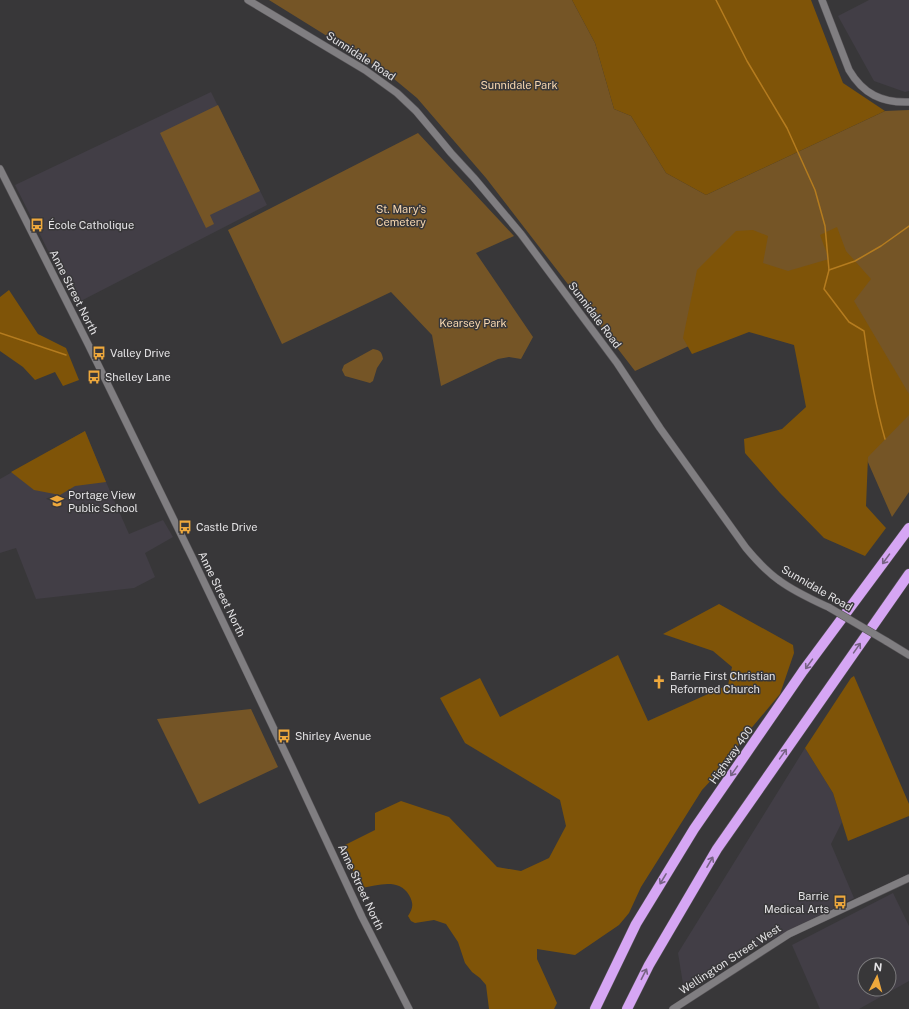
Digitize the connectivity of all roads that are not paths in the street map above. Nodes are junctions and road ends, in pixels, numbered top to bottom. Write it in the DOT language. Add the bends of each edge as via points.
graph roads {
  1 [pos="248,0"];
  2 [pos="822,0"];
  3 [pos="909,102"];
  4 [pos="0,169"];
  5 [pos="909,528"];
  6 [pos="909,574"];
  7 [pos="909,655"];
  8 [pos="909,878"];
  9 [pos="409,1009"];
  10 [pos="594,1009"];
  11 [pos="627,1009"];
  12 [pos="672,1009"];
  1 -- 7 [label="street, Sunnidale Road, bridge" via="365,70 397,93 416,111 521,234 618,363 660,428 759,564 799,593 830,608"];
  2 -- 3 [label="street" via="854,79 877,98"];
  4 -- 9 [label="street, Anne Street North" via="85,337 362,917"];
  5 -- 10 [label="highway, Highway 400, one-way" via="803,671 694,829 636,924"];
  11 -- 6 [label="highway, one-way" via="649,965 717,849"];
  8 -- 12 [label="street, Wellington Street West" via="788,934"];
}
